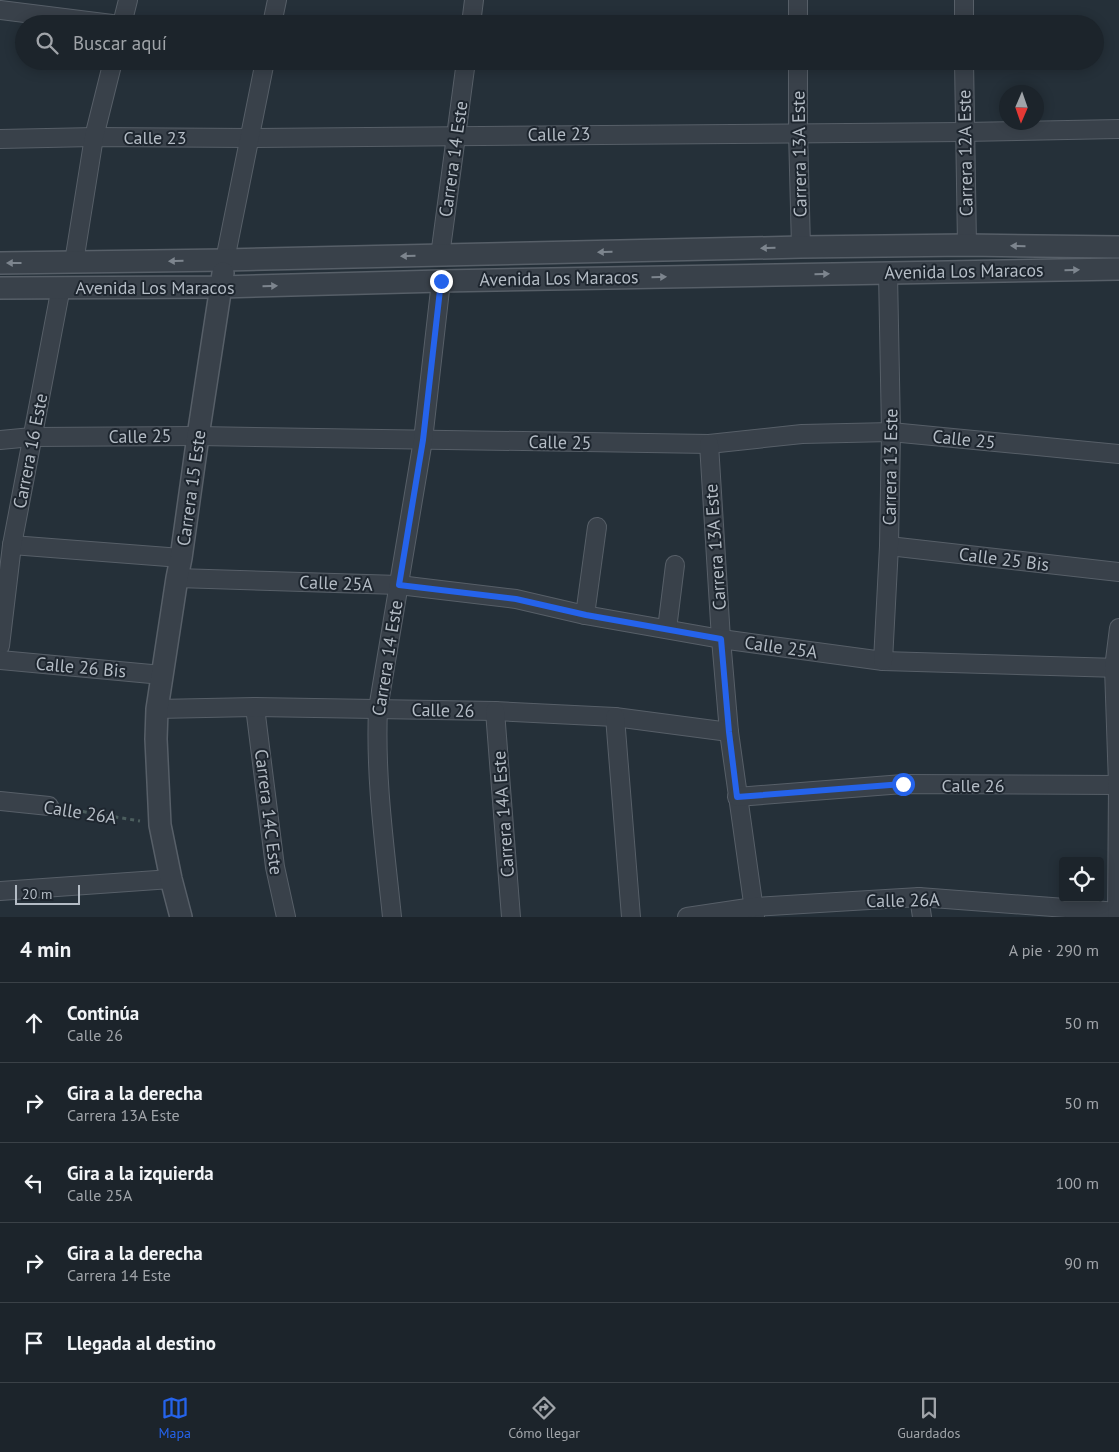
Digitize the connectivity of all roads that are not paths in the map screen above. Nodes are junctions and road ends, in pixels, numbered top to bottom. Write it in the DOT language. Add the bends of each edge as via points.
graph roads {
  1 [pos="128,0"];
  2 [pos="277,0"];
  3 [pos="474,0"];
  4 [pos="798,0"];
  5 [pos="964,0"];
  6 [pos="0,10"];
  7 [pos="40,15"];
  8 [pos="124,15"];
  9 [pos="274,15"];
  10 [pos="472,15"];
  11 [pos="798,15"];
  12 [pos="964,15"];
  13 [pos="111,70"];
  14 [pos="263,70"];
  15 [pos="465,70"];
  16 [pos="798,70"];
  17 [pos="964,70"];
  18 [pos="1119,129"];
  19 [pos="798,132"];
  20 [pos="964,132"];
  21 [pos="456,135"];
  22 [pos="94,137"];
  23 [pos="251,138"];
  24 [pos="0,139"];
  25 [pos="966,245"];
  26 [pos="801,247"];
  27 [pos="1119,247"];
  28 [pos="440,256"];
  29 [pos="225,260"];
  30 [pos="74,262"];
  31 [pos="0,263"];
  32 [pos="1119,269"];
  33 [pos="888,272"];
  34 [pos="441,281"];
  35 [pos="221,287"];
  36 [pos="0,288"];
  37 [pos="61,288"];
  38 [pos="891,432"];
  39 [pos="198,436"];
  40 [pos="32,437"];
  41 [pos="0,440"];
  42 [pos="423,440"];
  43 [pos="709,444"];
  44 [pos="1119,454"];
  45 [pos="597,527"];
  46 [pos="12,545"];
  47 [pos="889,546"];
  48 [pos="675,565"];
  49 [pos="179,568"];
  50 [pos="1119,572"];
  51 [pos="399,585"];
  52 [pos="586,615"];
  53 [pos="1119,628"];
  54 [pos="667,629"];
  55 [pos="721,639"];
  56 [pos="0,646"];
  57 [pos="0,660"];
  58 [pos="883,661"];
  59 [pos="1117,668"];
  60 [pos="162,674"];
  61 [pos="255,706"];
  62 [pos="157,709"];
  63 [pos="378,709"];
  64 [pos="495,711"];
  65 [pos="615,717"];
  66 [pos="729,732"];
  67 [pos="1119,785"];
  68 [pos="737,797"];
  69 [pos="0,800"];
  70 [pos="50,806"];
  71 [pos="171,879"];
  72 [pos="0,891"];
  73 [pos="918,897"];
  74 [pos="755,912"];
  75 [pos="1118,914"];
  76 [pos="181,917"];
  77 [pos="286,917"];
  78 [pos="392,917"];
  79 [pos="511,917"];
  80 [pos="631,917"];
  81 [pos="687,917"];
  82 [pos="922,917"];
  1 -- 8 [label="street"];
  2 -- 9 [label="street"];
  3 -- 10 [label="street"];
  4 -- 11 [label="street"];
  5 -- 12 [label="street"];
  6 -- 7 [label="street"];
  13 -- 22 [label="street"];
  14 -- 23 [label="street, Carrera 15 Este"];
  15 -- 21 [label="street, Carrera 14 Este"];
  16 -- 19 [label="street, Carrera 13A Este"];
  17 -- 20 [label="street, Carrera 12A Este"];
  18 -- 20 [label="street, Calle 23"];
  19 -- 20 [label="street, Calle 23"];
  19 -- 21 [label="street, Calle 23"];
  19 -- 26 [label="street, Carrera 13A Este"];
  20 -- 25 [label="street, Carrera 12A Este"];
  21 -- 23 [label="street, Calle 23"];
  21 -- 28 [label="street, Carrera 14 Este"];
  22 -- 23 [label="street, Calle 23"];
  22 -- 24 [label="street, Calle 23"];
  22 -- 30 [label="street"];
  23 -- 29 [label="street, Carrera 15 Este"];
  25 -- 26 [label="street, Avenida Los Maracos"];
  27 -- 25 [label="street, Avenida Los Maracos, one-way"];
  26 -- 28 [label="street, Avenida Los Maracos, one-way"];
  28 -- 29 [label="street, Avenida Los Maracos, one-way"];
  29 -- 30 [label="street, Avenida Los Maracos, one-way"];
  29 -- 35 [label="street, Carrera 15 Este"];
  30 -- 31 [label="street, Avenida Los Maracos, one-way"];
  33 -- 32 [label="street, Avenida Los Maracos, one-way"];
  34 -- 33 [label="street, Avenida Los Maracos, one-way"];
  33 -- 38 [label="street, Carrera 13 Este"];
  35 -- 34 [label="street, Avenida Los Maracos, one-way"];
  34 -- 42 [label="street, Carrera 14 Este"];
  35 -- 37 [label="street, Avenida Los Maracos"];
  35 -- 39 [label="street, Carrera 15 Este"];
  36 -- 37 [label="street, Avenida Los Maracos"];
  37 -- 40 [label="street, Carrera 16 Este"];
  38 -- 43 [label="street, Calle 25" via="802,434"];
  38 -- 44 [label="street, Calle 25"];
  38 -- 47 [label="street, Carrera 13 Este"];
  39 -- 40 [label="street, Calle 25"];
  39 -- 42 [label="street, Calle 25"];
  39 -- 49 [label="street, Carrera 15 Este"];
  40 -- 41 [label="street, Calle 25"];
  40 -- 46 [label="street, Carrera 16 Este"];
  42 -- 43 [label="street, Calle 25"];
  42 -- 51 [label="street, Carrera 14 Este"];
  43 -- 55 [label="street, Carrera 13A Este"];
  45 -- 52 [label="street"];
  46 -- 49 [label="street, Calle 25A"];
  46 -- 56 [label="street, Carrera 16 Este"];
  47 -- 50 [label="street, Calle 25 Bis"];
  47 -- 58 [label="street, Carrera 13 Este"];
  48 -- 54 [label="street"];
  49 -- 51 [label="street, Calle 25A"];
  49 -- 60 [label="street, Carrera 15 Este"];
  51 -- 52 [label="street, Calle 25A" via="516,599"];
  51 -- 63 [label="street, Carrera 14 Este"];
  52 -- 54 [label="street, Calle 25A"];
  53 -- 59 [label="street"];
  54 -- 55 [label="street, Calle 25A"];
  55 -- 58 [label="street, Calle 25A"];
  55 -- 66 [label="street, Carrera 13A Este"];
  57 -- 60 [label="street, Calle 26 Bis"];
  58 -- 59 [label="street, Calle 25A"];
  59 -- 67 [label="street"];
  60 -- 62 [label="street, Carrera 15 Este"];
  61 -- 62 [label="street, Calle 26"];
  61 -- 63 [label="street, Calle 26"];
  61 -- 77 [label="street, Carrera 14C Este" via="275,867"];
  62 -- 71 [label="street, Carrera 15 Este" via="160,825"];
  63 -- 64 [label="street, Calle 26"];
  63 -- 78 [label="street, Carrera 14 Este" via="378,777"];
  64 -- 65 [label="street, Calle 26"];
  64 -- 79 [label="street, Carrera 14A Este"];
  65 -- 66 [label="street, Calle 26"];
  65 -- 80 [label="street"];
  66 -- 68 [label="street, Carrera 13A Este"];
  67 -- 68 [label="street, Calle 26" via="903,784"];
  67 -- 75 [label="street"];
  68 -- 74 [label="street, Carrera 13A Este"];
  69 -- 70 [label="street, Calle 26A"];
  71 -- 72 [label="street"];
  71 -- 76 [label="street, Carrera 15 Este"];
  73 -- 74 [label="street, Calle 26A"];
  73 -- 75 [label="street, Calle 26A"];
  73 -- 82 [label="street"];
  74 -- 81 [label="street, Calle 26A"];
}
